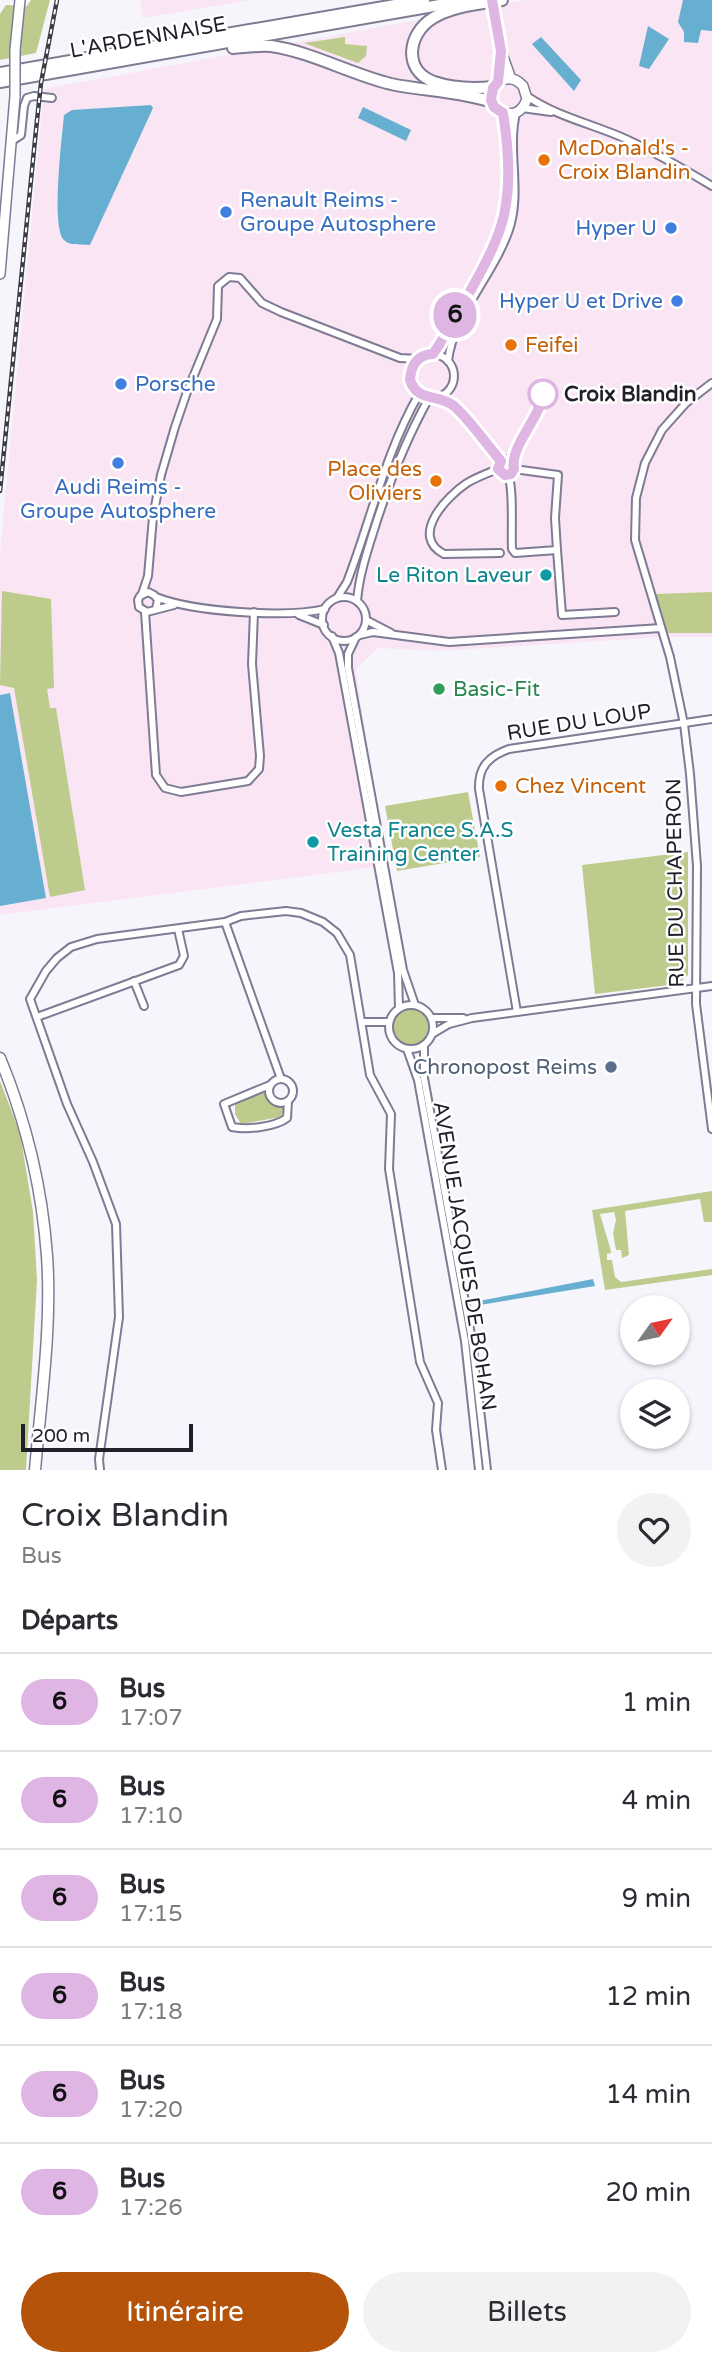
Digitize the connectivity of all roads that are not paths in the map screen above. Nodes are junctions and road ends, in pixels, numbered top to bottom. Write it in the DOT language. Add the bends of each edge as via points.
graph roads {
  1 [pos="20,0"];
  2 [pos="424,0"];
  3 [pos="468,0"];
  4 [pos="492,0"];
  5 [pos="502,0"];
  6 [pos="501,51"];
  7 [pos="169,53"];
  8 [pos="0,73"];
  9 [pos="512,79"];
  10 [pos="0,82"];
  11 [pos="496,85"];
  12 [pos="527,96"];
  13 [pos="52,98"];
  14 [pos="492,102"];
  15 [pos="519,110"];
  16 [pos="503,113"];
  17 [pos="556,113"];
  18 [pos="12,141"];
  19 [pos="712,186"];
  20 [pos="0,274"];
  21 [pos="433,354"];
  22 [pos="418,359"];
  23 [pos="448,362"];
  24 [pos="712,383"];
  25 [pos="449,389"];
  26 [pos="419,394"];
  27 [pos="433,398"];
  28 [pos="453,406"];
  29 [pos="501,461"];
  30 [pos="498,469"];
  31 [pos="514,469"];
  32 [pos="508,475"];
  33 [pos="557,550"];
  34 [pos="500,553"];
  35 [pos="142,594"];
  36 [pos="156,597"];
  37 [pos="337,598"];
  38 [pos="356,601"];
  39 [pos="175,604"];
  40 [pos="156,609"];
  41 [pos="325,609"];
  42 [pos="145,612"];
  43 [pos="254,612"];
  44 [pos="615,612"];
  45 [pos="297,615"];
  46 [pos="366,620"];
  47 [pos="324,625"];
  48 [pos="661,628"];
  49 [pos="396,635"];
  50 [pos="332,636"];
  51 [pos="358,636"];
  52 [pos="712,719"];
  53 [pos="684,724"];
  54 [pos="225,922"];
  55 [pos="178,929"];
  56 [pos="134,981"];
  57 [pos="712,986"];
  58 [pos="695,988"];
  59 [pos="415,1005"];
  60 [pos="144,1006"];
  61 [pos="399,1008"];
  62 [pos="517,1012"];
  63 [pos="37,1017"];
  64 [pos="432,1018"];
  65 [pos="472,1018"];
  66 [pos="362,1021"];
  67 [pos="389,1022"];
  68 [pos="432,1034"];
  69 [pos="424,1045"];
  70 [pos="407,1049"];
  71 [pos="0,1058"];
  72 [pos="281,1079"];
  73 [pos="270,1085"];
  74 [pos="288,1101"];
  75 [pos="712,1129"];
  76 [pos="36,1470"];
  77 [pos="100,1470"];
  78 [pos="442,1470"];
  79 [pos="480,1470"];
  80 [pos="486,1470"];
  1 -- 18 [label="street, bridge"];
  2 -- 8 [label="highway, L'ARDENNAISE"];
  3 -- 7 [label="highway, L'ARDENNAISE"];
  4 -- 6 [label="street, bridge"];
  5 -- 11 [label="highway" via="432,18 419,29 411,51 421,74 432,81 460,88"];
  6 -- 9 [label="street"];
  6 -- 11 [label="street"];
  7 -- 10 [label="highway, L'ARDENNAISE"];
  7 -- 14 [label="highway" via="272,47 381,81"];
  9 -- 11 [label="street" via="504,78"];
  9 -- 12 [label="street" via="523,86"];
  11 -- 14 [label="street"];
  12 -- 15 [label="street"];
  12 -- 17 [label="street"];
  13 -- 18 [label="street" via="27,98 21,135"];
  14 -- 16 [label="street"];
  15 -- 16 [label="street" via="513,115"];
  15 -- 17 [label="street"];
  15 -- 23 [label="street" via="511,144 517,183 509,230 462,321"];
  16 -- 21 [label="street" via="508,178 497,239"];
  17 -- 19 [label="street" via="625,139"];
  18 -- 20 [label="street"];
  21 -- 22 [label="street"];
  21 -- 23 [label="street"];
  22 -- 26 [label="street" via="410,370 410,380"];
  22 -- 35 [label="street" via="400,358 281,312 262,303 240,278 222,281 217,292 218,319 180,408 161,475"];
  23 -- 25 [label="street" via="454,374"];
  24 -- 48 [label="street, RUE DU CHAPERON" via="662,430 645,463 636,498 635,540"];
  25 -- 27 [label="street"];
  25 -- 28 [label="street"];
  26 -- 27 [label="street"];
  26 -- 37 [label="street" via="388,461 347,582"];
  27 -- 28 [label="street"];
  27 -- 38 [label="street" via="411,429 387,489"];
  28 -- 29 [label="street"];
  29 -- 30 [label="street"];
  29 -- 31 [label="street" via="510,460"];
  30 -- 32 [label="street"];
  30 -- 34 [label="street" via="455,492 433,519 430,530 434,546 444,554"];
  31 -- 32 [label="street"];
  31 -- 33 [label="street" via="558,475"];
  32 -- 33 [label="street" via="514,553"];
  33 -- 44 [label="street" via="562,615"];
  35 -- 36 [label="street"];
  35 -- 42 [label="street" via="138,604"];
  36 -- 39 [label="street"];
  36 -- 40 [label="street"];
  37 -- 38 [label="street"];
  37 -- 41 [label="street"];
  38 -- 46 [label="street"];
  39 -- 40 [label="street"];
  39 -- 43 [label="street"];
  40 -- 42 [label="street"];
  41 -- 45 [label="street"];
  41 -- 47 [label="street"];
  42 -- 43 [label="street" via="156,775 165,788 180,792 248,781 259,769 252,664"];
  43 -- 45 [label="street"];
  45 -- 47 [label="street"];
  46 -- 49 [label="street"];
  46 -- 51 [label="street"];
  47 -- 50 [label="street"];
  48 -- 49 [label="street" via="449,642"];
  48 -- 53 [label="street, RUE DU CHAPERON"];
  49 -- 51 [label="street" via="373,632"];
  50 -- 51 [label="street" via="344,641"];
  50 -- 61 [label="street" via="398,973"];
  51 -- 59 [label="street" via="348,654 348,668 403,970"];
  52 -- 53 [label="street, RUE DU LOUP"];
  53 -- 58 [label="street, RUE DU CHAPERON" via="696,866"];
  53 -- 62 [label="street, RUE DU LOUP" via="509,748 489,758 482,768 479,789"];
  54 -- 55 [label="street"];
  54 -- 66 [label="street" via="286,911 326,924 350,955"];
  54 -- 72 [label="street"];
  55 -- 56 [label="street" via="184,956 179,965"];
  55 -- 63 [label="street" via="97,939 71,947 46,971 30,999"];
  56 -- 60 [label="street"];
  56 -- 63 [label="street"];
  57 -- 58 [label="street"];
  58 -- 62 [label="street"];
  58 -- 75 [label="street, RUE DU CHAPERON"];
  59 -- 61 [label="street"];
  59 -- 64 [label="street"];
  61 -- 67 [label="street"];
  62 -- 65 [label="street"];
  63 -- 77 [label="street" via="116,1224 119,1317"];
  64 -- 65 [label="street"];
  64 -- 68 [label="street"];
  65 -- 68 [label="street"];
  66 -- 67 [label="street"];
  66 -- 78 [label="street" via="372,1082 391,1114 389,1169 420,1362 438,1403 436,1430"];
  67 -- 70 [label="street" via="392,1040"];
  68 -- 69 [label="street"];
  69 -- 70 [label="street"];
  69 -- 80 [label="street, AVENUE JACQUES DE BOHAN" via="424,1078 472,1340"];
  70 -- 79 [label="street, AVENUE JACQUES DE BOHAN" via="418,1080 465,1341"];
  71 -- 76 [label="main road" via="32,1153 47,1257"];
  72 -- 73 [label="street"];
  72 -- 74 [label="street" via="293,1089"];
  73 -- 74 [label="street" via="273,1100"];
  73 -- 74 [label="street" via="224,1104 232,1127 280,1123 287,1118"];
}
